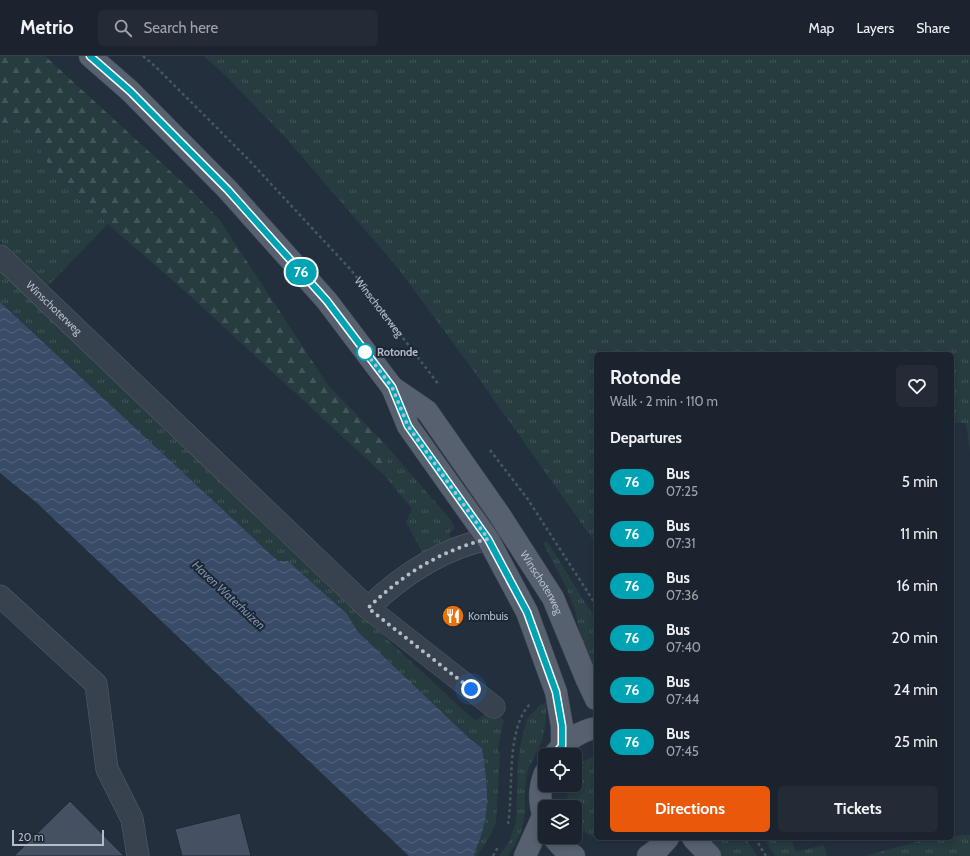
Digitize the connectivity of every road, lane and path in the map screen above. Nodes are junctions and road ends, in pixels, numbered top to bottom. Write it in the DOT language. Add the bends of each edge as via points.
graph roads {
  1 [pos="90,56"];
  2 [pos="142,56"];
  3 [pos="0,256"];
  4 [pos="392,387"];
  5 [pos="441,387"];
  6 [pos="489,449"];
  7 [pos="488,539"];
  8 [pos="0,596"];
  9 [pos="594,601"];
  10 [pos="368,608"];
  11 [pos="594,695"];
  12 [pos="494,707"];
  13 [pos="594,729"];
  14 [pos="558,748"];
  15 [pos="561,748"];
  16 [pos="538,830"];
  17 [pos="666,840"];
  18 [pos="695,840"];
  19 [pos="756,840"];
  20 [pos="559,844"];
  21 [pos="138,856"];
  22 [pos="525,856"];
  23 [pos="574,856"];
  24 [pos="648,856"];
  25 [pos="710,856"];
  26 [pos="766,856"];
  1 -- 4 [label="main road, Winschoterweg" via="130,91 228,190 327,301"];
  2 -- 5 [label="path, Winschoterweg" via="247,158 351,270"];
  3 -- 10 [label="street, Winschoterweg"];
  4 -- 7 [label="main road, Winschoterweg" via="408,426"];
  4 -- 11 [label="main road, Winschoterweg" via="427,411 499,514 553,598"];
  6 -- 9 [label="path" via="527,498"];
  7 -- 10 [label="street" via="457,548 428,562 406,575"];
  7 -- 14 [label="main road, Winschoterweg" via="527,612 556,692 562,726"];
  8 -- 21 [label="street" via="96,684 107,769 132,819"];
  10 -- 12 [label="street, Winschoterweg"];
  13 -- 15 [label="main road" via="582,733"];
  16 -- 22 [label="main road"];
  17 -- 24 [label="main road"];
  18 -- 25 [label="main road"];
  19 -- 26 [label="path"];
  20 -- 23 [label="main road"];
}
